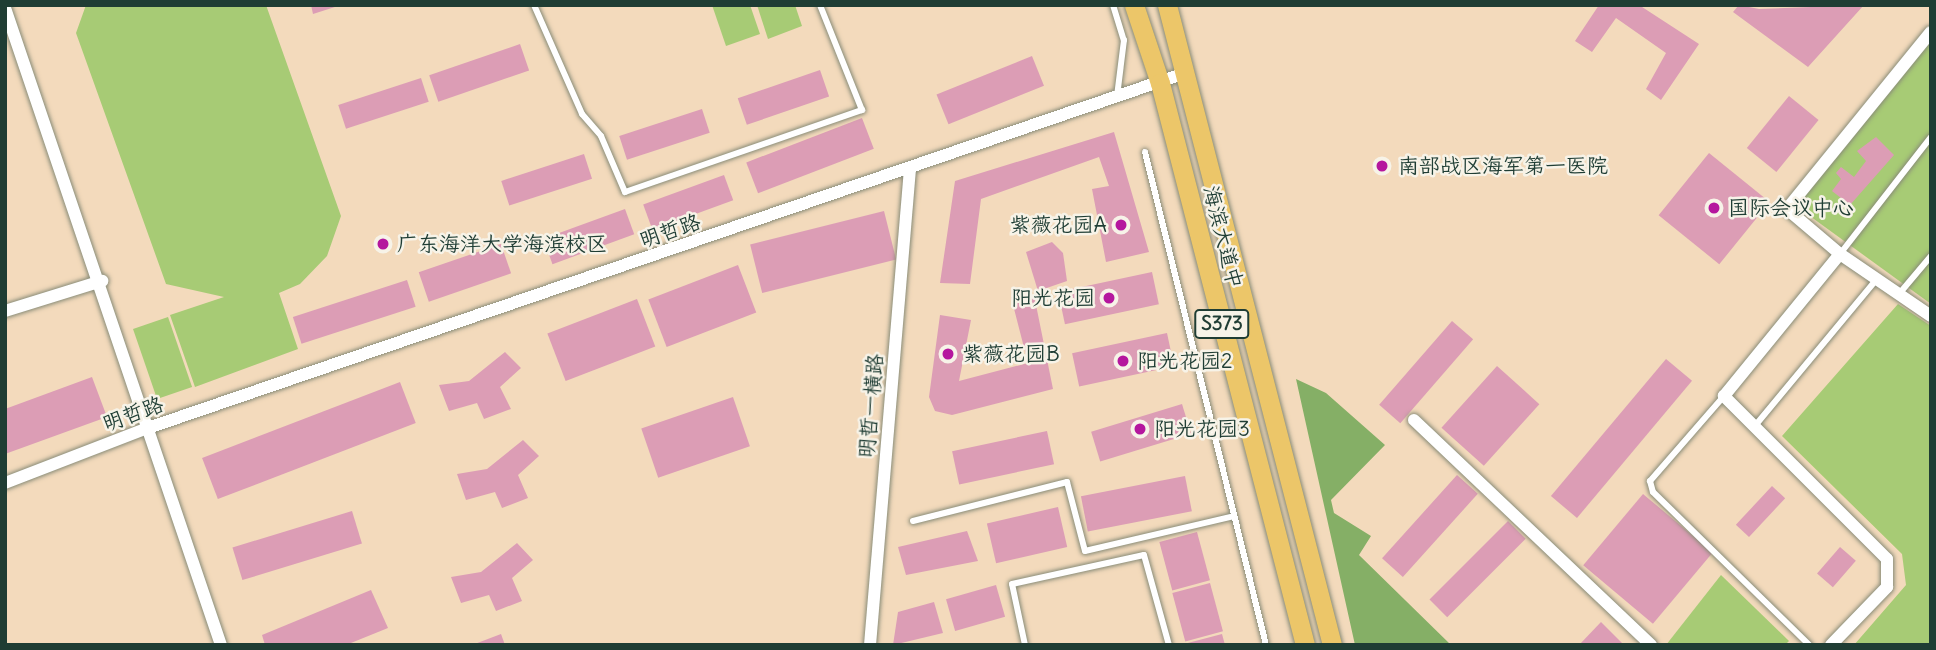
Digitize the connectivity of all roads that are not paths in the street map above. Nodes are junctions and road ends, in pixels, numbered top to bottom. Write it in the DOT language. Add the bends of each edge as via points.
graph roads {
  1 [pos="534,5"];
  2 [pos="820,5"];
  3 [pos="1113,5"];
  4 [pos="1134,5"];
  5 [pos="1167,5"];
  6 [pos="5,8"];
  7 [pos="1931,32"];
  8 [pos="1188,72"];
  9 [pos="1160,83"];
  10 [pos="1117,98"];
  11 [pos="1931,137"];
  12 [pos="1146,152"];
  13 [pos="910,170"];
  14 [pos="1840,254"];
  15 [pos="1931,256"];
  16 [pos="1877,279"];
  17 [pos="102,281"];
  18 [pos="1899,294"];
  19 [pos="5,311"];
  20 [pos="1931,316"];
  21 [pos="1724,397"];
  22 [pos="1414,420"];
  23 [pos="1754,426"];
  24 [pos="145,429"];
  25 [pos="5,483"];
  26 [pos="1234,516"];
  27 [pos="913,521"];
  28 [pos="221,645"];
  29 [pos="870,645"];
  30 [pos="1025,645"];
  31 [pos="1169,645"];
  32 [pos="1266,645"];
  33 [pos="1305,645"];
  34 [pos="1332,645"];
  35 [pos="1651,645"];
  36 [pos="1810,645"];
  37 [pos="1831,645"];
  1 -- 2 [label="lane" via="582,114 601,136 625,192 862,110"];
  3 -- 10 [label="lane" via="1124,40"];
  4 -- 9 [label="main road, 海滨大道中 / S373"];
  5 -- 8 [label="main road, 海滨大道中 / S373"];
  6 -- 17 [label="street"];
  7 -- 14 [label="street" via="1787,209"];
  8 -- 9 [label="street, 明哲路"];
  8 -- 34 [label="main road, 海滨大道中 / S373"];
  9 -- 10 [label="street, 明哲路"];
  9 -- 33 [label="main road, 海滨大道中 / S373"];
  10 -- 13 [label="street, 明哲路"];
  11 -- 14 [label="lane"];
  12 -- 26 [label="lane"];
  13 -- 24 [label="street, 明哲路"];
  13 -- 29 [label="street, 明哲一横路"];
  14 -- 16 [label="street"];
  14 -- 21 [label="street"];
  15 -- 18 [label="lane"];
  16 -- 18 [label="street"];
  16 -- 23 [label="lane"];
  17 -- 19 [label="street"];
  17 -- 24 [label="street"];
  18 -- 20 [label="street"];
  21 -- 23 [label="street"];
  21 -- 36 [label="lane" via="1650,481 1653,492"];
  22 -- 35 [label="street"];
  23 -- 37 [label="street" via="1887,559 1887,587"];
  24 -- 25 [label="street, 明哲路"];
  24 -- 28 [label="street"];
  26 -- 27 [label="lane" via="1085,551 1066,482"];
  26 -- 32 [label="lane"];
  30 -- 31 [label="lane" via="1012,584 1144,555"];
}
